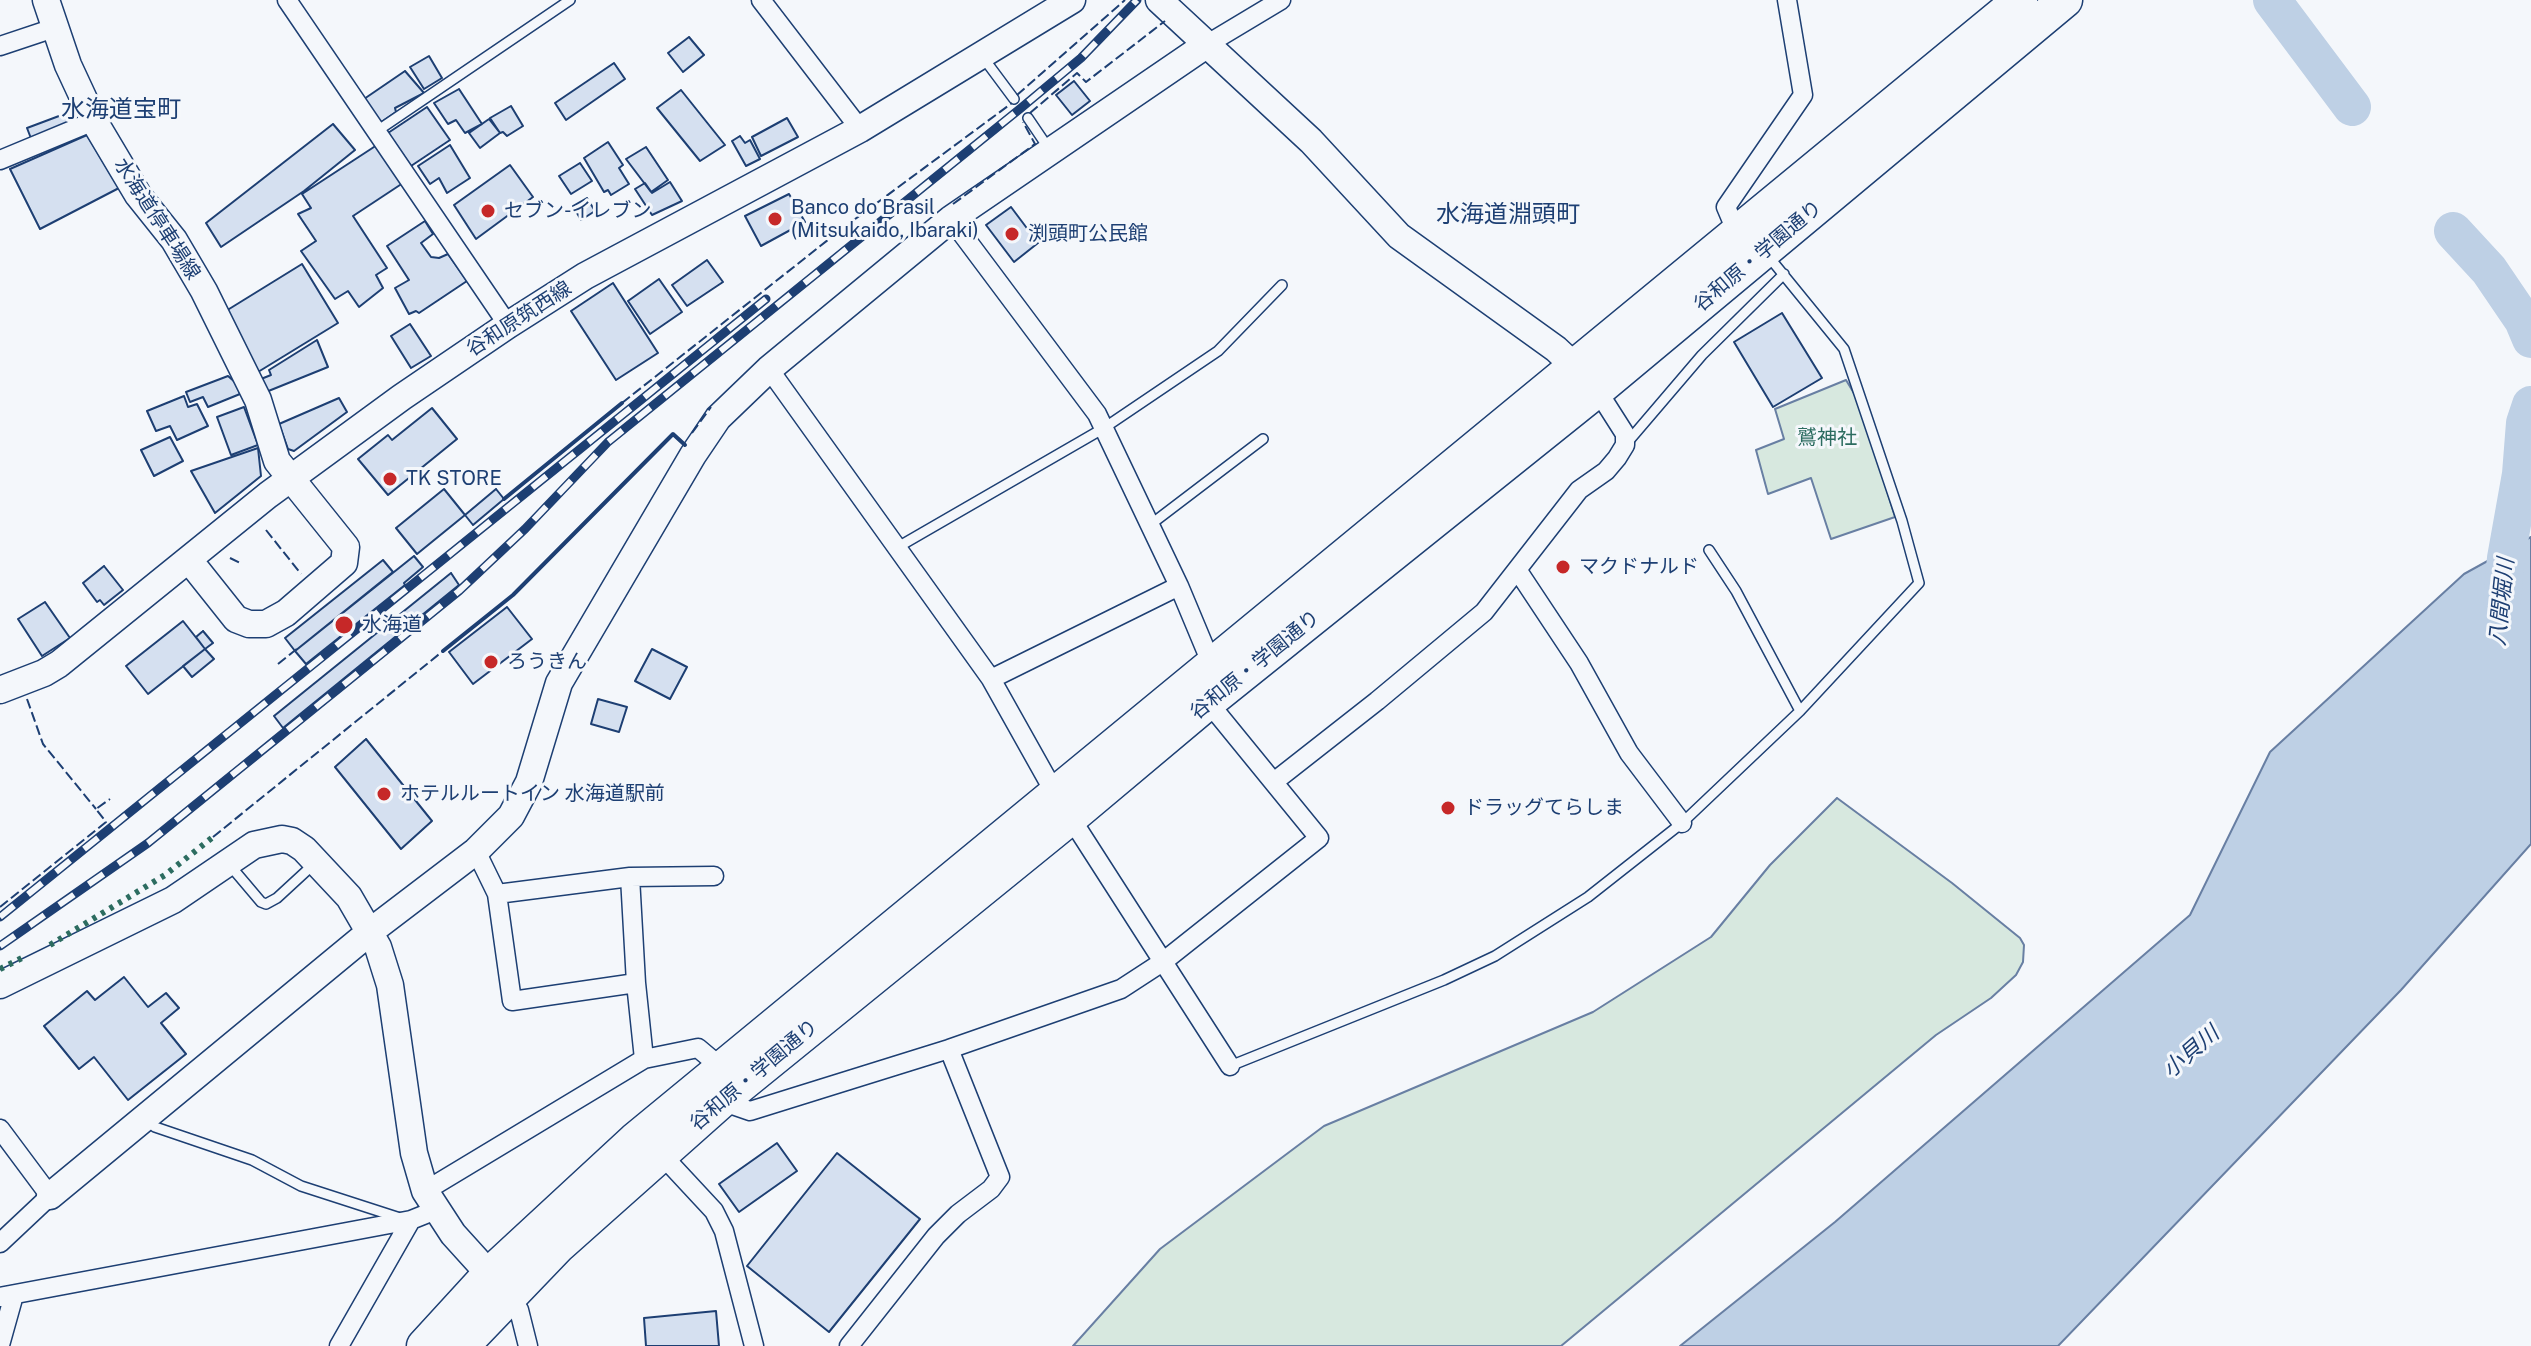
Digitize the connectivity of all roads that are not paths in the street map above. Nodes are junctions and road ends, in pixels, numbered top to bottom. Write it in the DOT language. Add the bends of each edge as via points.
graph roads {
  1 [pos="46,0"];
  2 [pos="287,0"];
  3 [pos="570,0"];
  4 [pos="761,0"];
  5 [pos="1072,0"];
  6 [pos="1159,0"];
  7 [pos="1281,0"];
  8 [pos="1787,0"];
  9 [pos="2020,0"];
  10 [pos="2065,0"];
  11 [pos="54,28"];
  12 [pos="1206,45"];
  13 [pos="0,46"];
  14 [pos="982,56"];
  15 [pos="1014,99"];
  16 [pos="1028,118"];
  17 [pos="94,121"];
  18 [pos="860,129"];
  19 [pos="377,131"];
  20 [pos="1051,151"];
  21 [pos="0,160"];
  22 [pos="951,219"];
  23 [pos="1761,253"];
  24 [pos="1282,285"];
  25 [pos="508,325"];
  26 [pos="769,369"];
  27 [pos="1586,378"];
  28 [pos="1104,428"];
  29 [pos="1263,439"];
  30 [pos="1625,445"];
  31 [pos="292,478"];
  32 [pos="1150,525"];
  33 [pos="898,547"];
  34 [pos="1709,550"];
  35 [pos="189,560"];
  36 [pos="1518,571"];
  37 [pos="1179,586"];
  38 [pos="1212,665"];
  39 [pos="991,679"];
  40 [pos="0,690"];
  41 [pos="1208,702"];
  42 [pos="1800,711"];
  43 [pos="1275,781"];
  44 [pos="1064,806"];
  45 [pos="1682,823"];
  46 [pos="476,851"];
  47 [pos="318,860"];
  48 [pos="228,863"];
  49 [pos="714,876"];
  50 [pos="630,877"];
  51 [pos="497,894"];
  52 [pos="371,931"];
  53 [pos="1164,961"];
  54 [pos="636,983"];
  55 [pos="0,985"];
  56 [pos="949,1049"];
  57 [pos="644,1059"];
  58 [pos="1230,1066"];
  59 [pos="722,1085"];
  60 [pos="144,1118"];
  61 [pos="0,1129"];
  62 [pos="661,1154"];
  63 [pos="50,1196"];
  64 [pos="431,1200"];
  65 [pos="411,1220"];
  66 [pos="0,1243"];
  67 [pos="499,1285"];
  68 [pos="7,1296"];
  69 [pos="0,1345"];
  70 [pos="339,1346"];
  71 [pos="424,1346"];
  72 [pos="462,1346"];
  73 [pos="528,1346"];
  74 [pos="754,1346"];
  75 [pos="849,1346"];
  1 -- 11 [label="street, 水海道停車場線"];
  2 -- 19 [label="street"];
  3 -- 19 [label="lane"];
  4 -- 18 [label="street"];
  5 -- 14 [label="street, 谷和原筑西線"];
  6 -- 12 [label="street"];
  7 -- 12 [label="street"];
  8 -- 23 [label="street" via="1803,95 1726,207"];
  9 -- 23 [label="highway, 谷和原・学園通り"];
  10 -- 23 [label="highway, 谷和原・学園通り"];
  11 -- 13 [label="street"];
  11 -- 17 [label="street, 水海道停車場線"];
  12 -- 20 [label="street"];
  12 -- 27 [label="street" via="1311,141 1399,236"];
  14 -- 15 [label="lane"];
  14 -- 18 [label="street, 谷和原筑西線"];
  16 -- 20 [label="lane"];
  17 -- 21 [label="street"];
  17 -- 31 [label="street, 水海道停車場線" via="204,291 258,400 277,461"];
  18 -- 25 [label="street, 谷和原筑西線" via="585,276"];
  19 -- 25 [label="street"];
  20 -- 22 [label="street"];
  22 -- 26 [label="street"];
  22 -- 28 [label="street"];
  23 -- 27 [label="highway, 谷和原・学園通り"];
  23 -- 30 [label="lane" via="1702,355"];
  23 -- 42 [label="lane" via="1844,349 1919,583"];
  24 -- 28 [label="lane" via="1218,351"];
  25 -- 31 [label="street, 谷和原筑西線"];
  26 -- 33 [label="street"];
  26 -- 46 [label="street" via="718,418 693,455 559,683 529,782 511,816"];
  27 -- 30 [label="street" via="1625,434"];
  27 -- 38 [label="highway, 谷和原・学園通り"];
  27 -- 41 [label="highway, 谷和原・学園通り"];
  28 -- 32 [label="street"];
  28 -- 33 [label="lane"];
  29 -- 32 [label="lane"];
  30 -- 36 [label="street" via="1606,471 1579,490"];
  31 -- 35 [label="street, 谷和原筑西線"];
  31 -- 35 [label="street, 水海道停車場線" via="344,541 346,556 286,613 266,624 236,619"];
  32 -- 37 [label="street"];
  33 -- 39 [label="street"];
  34 -- 42 [label="lane"];
  35 -- 40 [label="street, 谷和原筑西線" via="59,664"];
  36 -- 43 [label="street" via="1484,612"];
  36 -- 45 [label="street" via="1579,663 1629,753"];
  37 -- 38 [label="street"];
  37 -- 39 [label="street"];
  38 -- 44 [label="highway, 谷和原・学園通り"];
  39 -- 44 [label="street"];
  41 -- 43 [label="street"];
  41 -- 44 [label="highway, 谷和原・学園通り"];
  42 -- 45 [label="lane"];
  43 -- 53 [label="street" via="1319,838"];
  44 -- 53 [label="street"];
  44 -- 59 [label="highway, 谷和原・学園通り"];
  45 -- 58 [label="lane" via="1588,897 1495,956"];
  46 -- 51 [label="street"];
  46 -- 52 [label="street"];
  47 -- 48 [label="street" via="282,839 254,845"];
  47 -- 48 [label="lane" via="266,904"];
  47 -- 52 [label="street"];
  48 -- 55 [label="street" via="173,900"];
  49 -- 50 [label="street"];
  50 -- 51 [label="street"];
  50 -- 54 [label="street"];
  51 -- 54 [label="street" via="512,1001"];
  52 -- 60 [label="street"];
  52 -- 64 [label="street" via="390,985 414,1153"];
  53 -- 56 [label="street" via="1121,989"];
  53 -- 58 [label="street"];
  54 -- 57 [label="street"];
  56 -- 59 [label="street" via="750,1111"];
  56 -- 75 [label="street" via="1000,1177 936,1236"];
  57 -- 59 [label="street" via="698,1048"];
  57 -- 64 [label="street"];
  59 -- 62 [label="highway, 谷和原・学園通り"];
  59 -- 67 [label="highway, 谷和原・学園通り" via="635,1140"];
  60 -- 63 [label="street"];
  60 -- 65 [label="lane" via="155,1127 252,1160 301,1186"];
  61 -- 63 [label="street"];
  62 -- 67 [label="highway, 谷和原・学園通り" via="569,1236"];
  62 -- 74 [label="street" via="719,1221"];
  63 -- 66 [label="street"];
  64 -- 65 [label="street"];
  64 -- 67 [label="street" via="453,1234"];
  65 -- 68 [label="street"];
  65 -- 70 [label="street"];
  67 -- 71 [label="highway, 谷和原・学園通り"];
  67 -- 72 [label="highway, 谷和原・学園通り"];
  67 -- 73 [label="street" via="519,1310"];
  68 -- 69 [label="street"];
}
